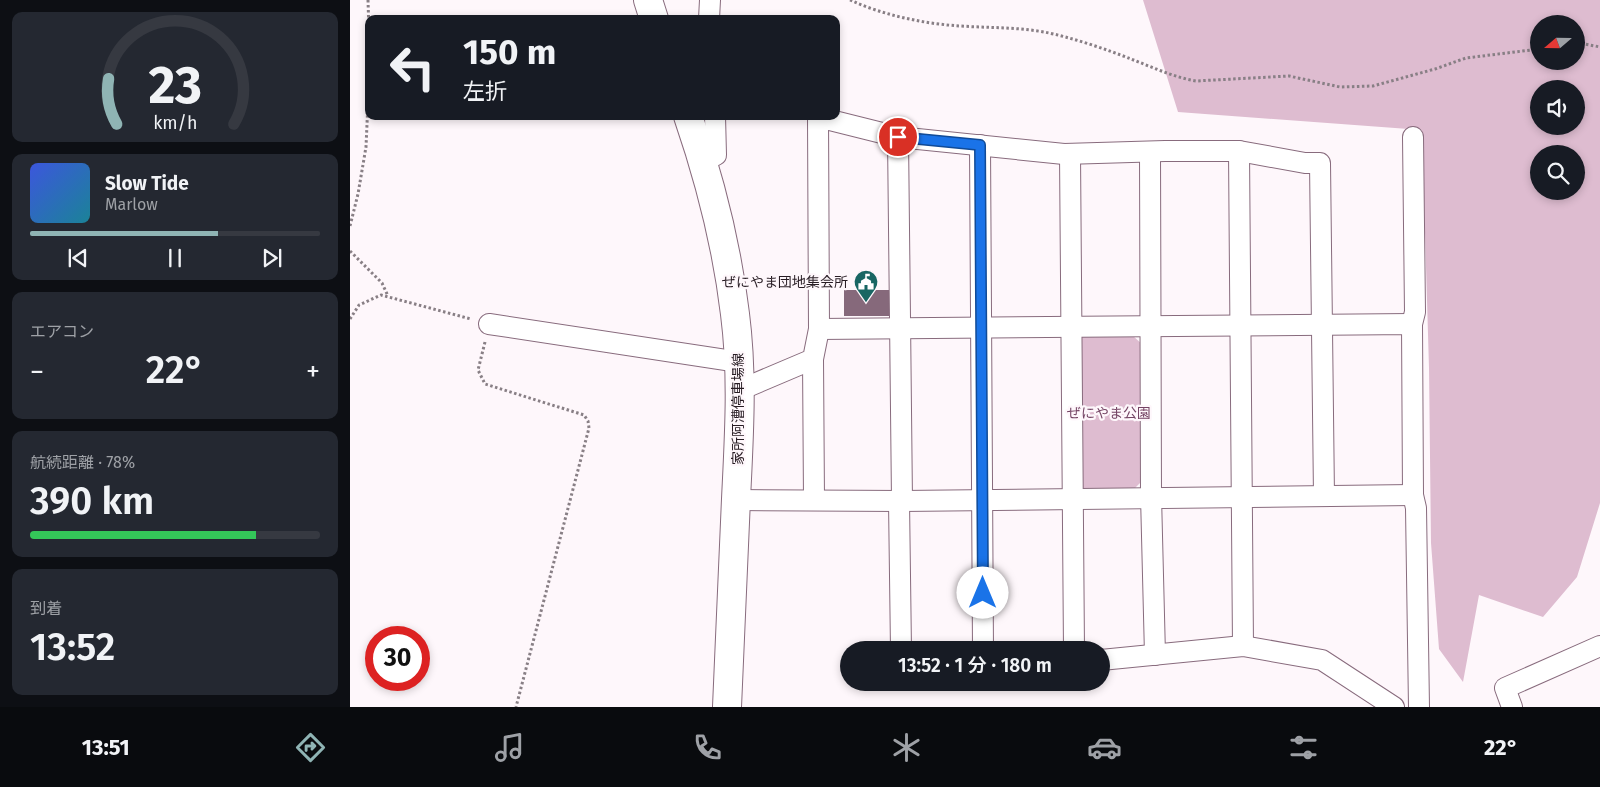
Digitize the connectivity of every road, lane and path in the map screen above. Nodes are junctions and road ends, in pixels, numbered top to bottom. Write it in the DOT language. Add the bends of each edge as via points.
graph roads {
  1 [pos="368,0"];
  2 [pos="648,0"];
  3 [pos="710,0"];
  4 [pos="850,0"];
  5 [pos="368,15"];
  6 [pos="653,15"];
  7 [pos="709,15"];
  8 [pos="1585,44"];
  9 [pos="1600,47"];
  10 [pos="1530,50"];
  11 [pos="367,120"];
  12 [pos="689,120"];
  13 [pos="715,120"];
  14 [pos="818,120"];
  15 [pos="830,120"];
  16 [pos="898,137"];
  17 [pos="1413,137"];
  18 [pos="980,145"];
  19 [pos="1239,151"];
  20 [pos="1150,152"];
  21 [pos="1070,154"];
  22 [pos="702,162"];
  23 [pos="350,226"];
  24 [pos="350,250"];
  25 [pos="389,297"];
  26 [pos="350,319"];
  27 [pos="489,324"];
  28 [pos="1412,324"];
  29 [pos="1242,326"];
  30 [pos="1321,326"];
  31 [pos="982,328"];
  32 [pos="1071,328"];
  33 [pos="1150,328"];
  34 [pos="819,329"];
  35 [pos="901,329"];
  36 [pos="813,359"];
  37 [pos="739,362"];
  38 [pos="740,390"];
  39 [pos="1413,495"];
  40 [pos="1151,496"];
  41 [pos="1242,496"];
  42 [pos="1324,496"];
  43 [pos="1072,498"];
  44 [pos="983,499"];
  45 [pos="736,500"];
  46 [pos="814,500"];
  47 [pos="901,501"];
  48 [pos="901,641"];
  49 [pos="982,641"];
  50 [pos="1074,641"];
  51 [pos="1243,646"];
  52 [pos="1600,646"];
  53 [pos="1154,655"];
  54 [pos="1110,659"];
  55 [pos="516,707"];
  56 [pos="727,707"];
  57 [pos="1394,707"];
  58 [pos="1419,707"];
  59 [pos="1512,707"];
  1 -- 5 [label="path"];
  2 -- 6 [label="main road"];
  3 -- 7 [label="street"];
  4 -- 10 [label="path" via="927,22 1045,32 1196,81 1289,76 1340,87 1373,86 1435,70 1466,58"];
  8 -- 9 [label="path"];
  11 -- 23 [label="path" via="366,147"];
  12 -- 22 [label="main road, 家所阿漕停車場線"];
  13 -- 22 [label="street" via="716,154"];
  14 -- 34 [label="street"];
  15 -- 16 [label="street"];
  16 -- 18 [label="street"];
  16 -- 35 [label="street"];
  17 -- 28 [label="street" via="1415,312"];
  18 -- 21 [label="street"];
  18 -- 31 [label="street"];
  19 -- 20 [label="street"];
  19 -- 29 [label="street"];
  19 -- 30 [label="street" via="1320,163"];
  20 -- 21 [label="street"];
  20 -- 33 [label="street"];
  21 -- 32 [label="street"];
  22 -- 37 [label="main road, 家所阿漕停車場線" via="728,266"];
  24 -- 25 [label="path" via="382,282"];
  25 -- 26 [label="path" via="381,295 366,300"];
  25 -- 27 [label="path"];
  27 -- 37 [label="street"];
  27 -- 55 [label="path" via="478,370 485,384 584,415 589,428"];
  28 -- 30 [label="street"];
  28 -- 39 [label="street"];
  29 -- 30 [label="street"];
  29 -- 33 [label="street"];
  29 -- 41 [label="street"];
  30 -- 42 [label="street"];
  31 -- 32 [label="street"];
  31 -- 35 [label="street"];
  31 -- 44 [label="street"];
  32 -- 33 [label="street"];
  32 -- 43 [label="street"];
  33 -- 40 [label="street"];
  34 -- 35 [label="street"];
  34 -- 36 [label="street"];
  35 -- 47 [label="street"];
  36 -- 38 [label="street"];
  36 -- 46 [label="street"];
  37 -- 38 [label="main road, 家所阿漕停車場線"];
  38 -- 45 [label="main road, 家所阿漕停車場線"];
  39 -- 42 [label="street"];
  39 -- 58 [label="street" via="1416,508"];
  40 -- 41 [label="street"];
  40 -- 43 [label="street"];
  40 -- 53 [label="street"];
  41 -- 42 [label="street"];
  41 -- 51 [label="street"];
  43 -- 44 [label="street"];
  43 -- 50 [label="street"];
  44 -- 47 [label="street"];
  44 -- 49 [label="street"];
  45 -- 46 [label="street"];
  45 -- 56 [label="main road, 家所阿漕停車場線"];
  46 -- 47 [label="street"];
  47 -- 48 [label="street"];
  51 -- 53 [label="street"];
  51 -- 57 [label="street" via="1322,660"];
  52 -- 59 [label="street" via="1505,688"];
  53 -- 54 [label="street"];
}
